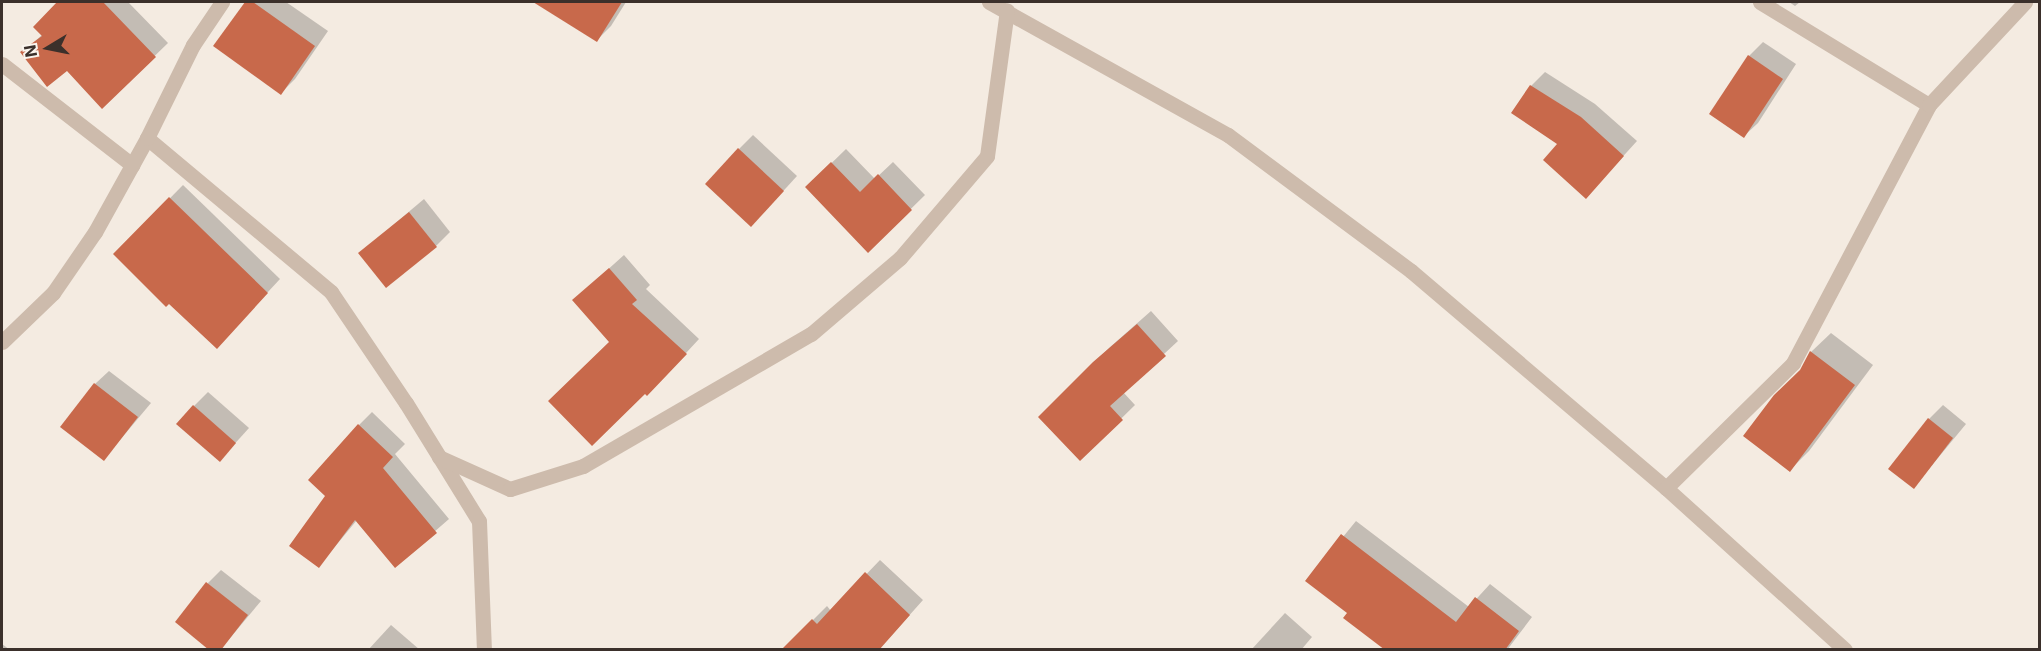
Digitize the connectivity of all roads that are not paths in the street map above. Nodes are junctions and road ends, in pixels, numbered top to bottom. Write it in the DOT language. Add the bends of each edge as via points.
graph roads {
  1 [pos="222,2"];
  2 [pos="989,2"];
  3 [pos="1760,2"];
  4 [pos="2025,2"];
  5 [pos="1007,10"];
  6 [pos="2,64"];
  7 [pos="1929,105"];
  8 [pos="147,138"];
  9 [pos="132,165"];
  10 [pos="2,342"];
  11 [pos="439,457"];
  12 [pos="1666,488"];
  13 [pos="484,650"];
  14 [pos="1845,650"];
  1 -- 8 [label="street" via="193,45"];
  2 -- 5 [label="street"];
  3 -- 7 [label="street"];
  4 -- 7 [label="street"];
  5 -- 11 [label="street" via="987,156 900,258 811,334 583,466 510,489"];
  5 -- 12 [label="street" via="1228,135 1411,271"];
  6 -- 9 [label="street"];
  7 -- 12 [label="street" via="1793,363"];
  8 -- 9 [label="street"];
  8 -- 11 [label="street" via="331,292"];
  9 -- 10 [label="street" via="53,293"];
  11 -- 13 [label="street" via="479,521"];
  12 -- 14 [label="street"];
}
